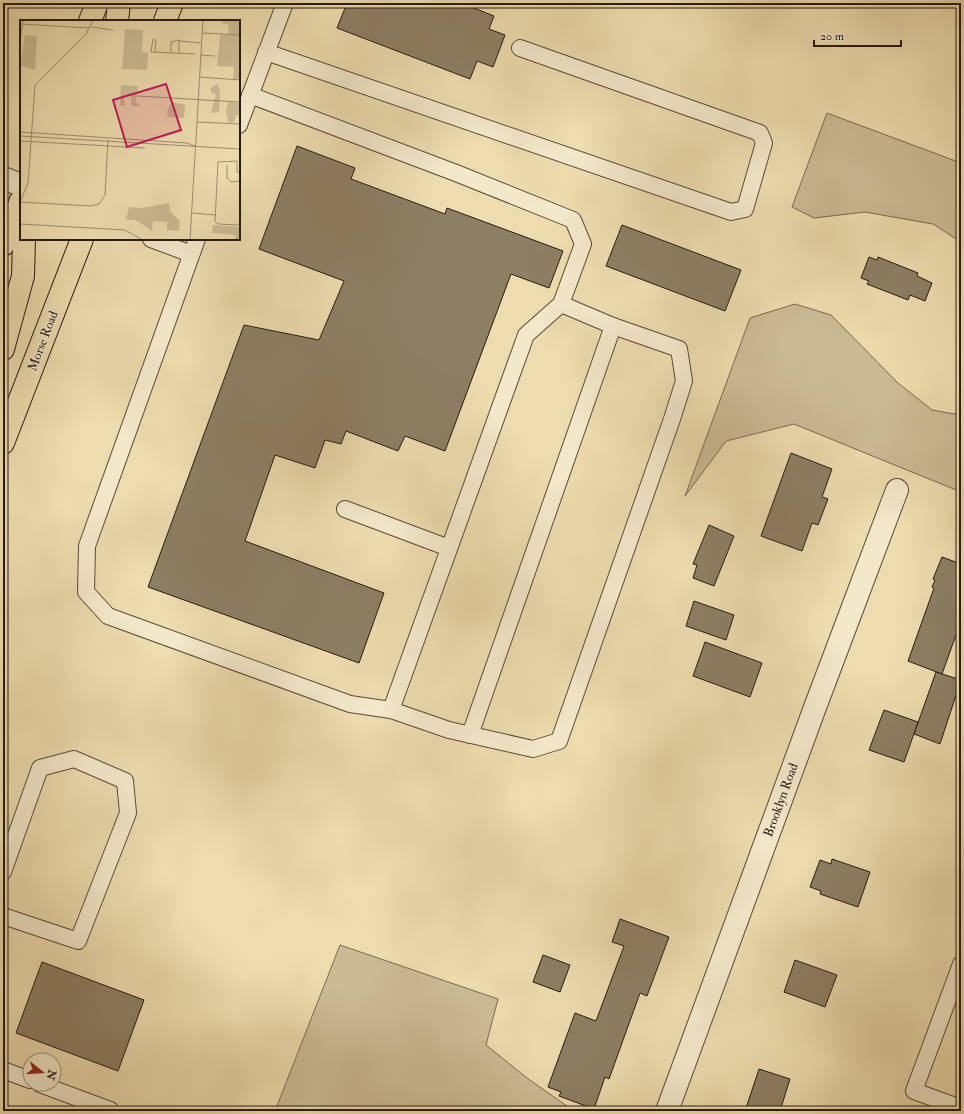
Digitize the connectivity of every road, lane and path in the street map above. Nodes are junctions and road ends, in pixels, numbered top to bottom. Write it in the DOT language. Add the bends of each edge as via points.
graph roads {
  1 [pos="97,3"];
  2 [pos="119,3"];
  3 [pos="172,3"];
  4 [pos="285,3"];
  5 [pos="90,20"];
  6 [pos="117,20"];
  7 [pos="165,20"];
  8 [pos="520,48"];
  9 [pos="266,52"];
  10 [pos="250,95"];
  11 [pos="240,122"];
  12 [pos="3,178"];
  13 [pos="20,185"];
  14 [pos="20,202"];
  15 [pos="24,240"];
  16 [pos="82,240"];
  17 [pos="154,240"];
  18 [pos="197,240"];
  19 [pos="3,245"];
  20 [pos="191,254"];
  21 [pos="561,304"];
  22 [pos="613,326"];
  23 [pos="3,349"];
  24 [pos="3,443"];
  25 [pos="897,490"];
  26 [pos="345,509"];
  27 [pos="449,548"];
  28 [pos="391,710"];
  29 [pos="470,735"];
  30 [pos="3,872"];
  31 [pos="3,916"];
  32 [pos="961,964"];
  33 [pos="3,1070"];
  34 [pos="22,1077"];
  35 [pos="62,1092"];
  36 [pos="961,1108"];
  37 [pos="110,1111"];
  38 [pos="667,1111"];
  1 -- 5 [label="main road"];
  2 -- 6 [label="main road"];
  3 -- 7 [label="main road"];
  4 -- 9 [label="lane"];
  8 -- 9 [label="lane" via="760,133 764,143 745,209 731,212"];
  9 -- 10 [label="lane"];
  10 -- 11 [label="lane"];
  10 -- 21 [label="lane" via="573,220 583,244"];
  12 -- 13 [label="street"];
  14 -- 19 [label="main road"];
  15 -- 23 [label="main road" via="23,276"];
  16 -- 24 [label="main road, Morse Road"];
  17 -- 20 [label="lane"];
  18 -- 20 [label="lane"];
  20 -- 28 [label="lane" via="87,546 86,592 108,616 350,704"];
  21 -- 22 [label="lane"];
  21 -- 27 [label="lane" via="526,335"];
  22 -- 29 [label="lane"];
  22 -- 29 [label="lane" via="679,349 684,381 667,434 559,741 533,749"];
  25 -- 38 [label="street, Brooklyn Road"];
  26 -- 27 [label="lane"];
  27 -- 28 [label="lane"];
  28 -- 29 [label="lane"];
  30 -- 31 [label="lane" via="40,768 74,759 125,781 128,813 78,941"];
  32 -- 36 [label="lane" via="914,1091"];
  33 -- 34 [label="lane"];
  35 -- 37 [label="lane"];
}
